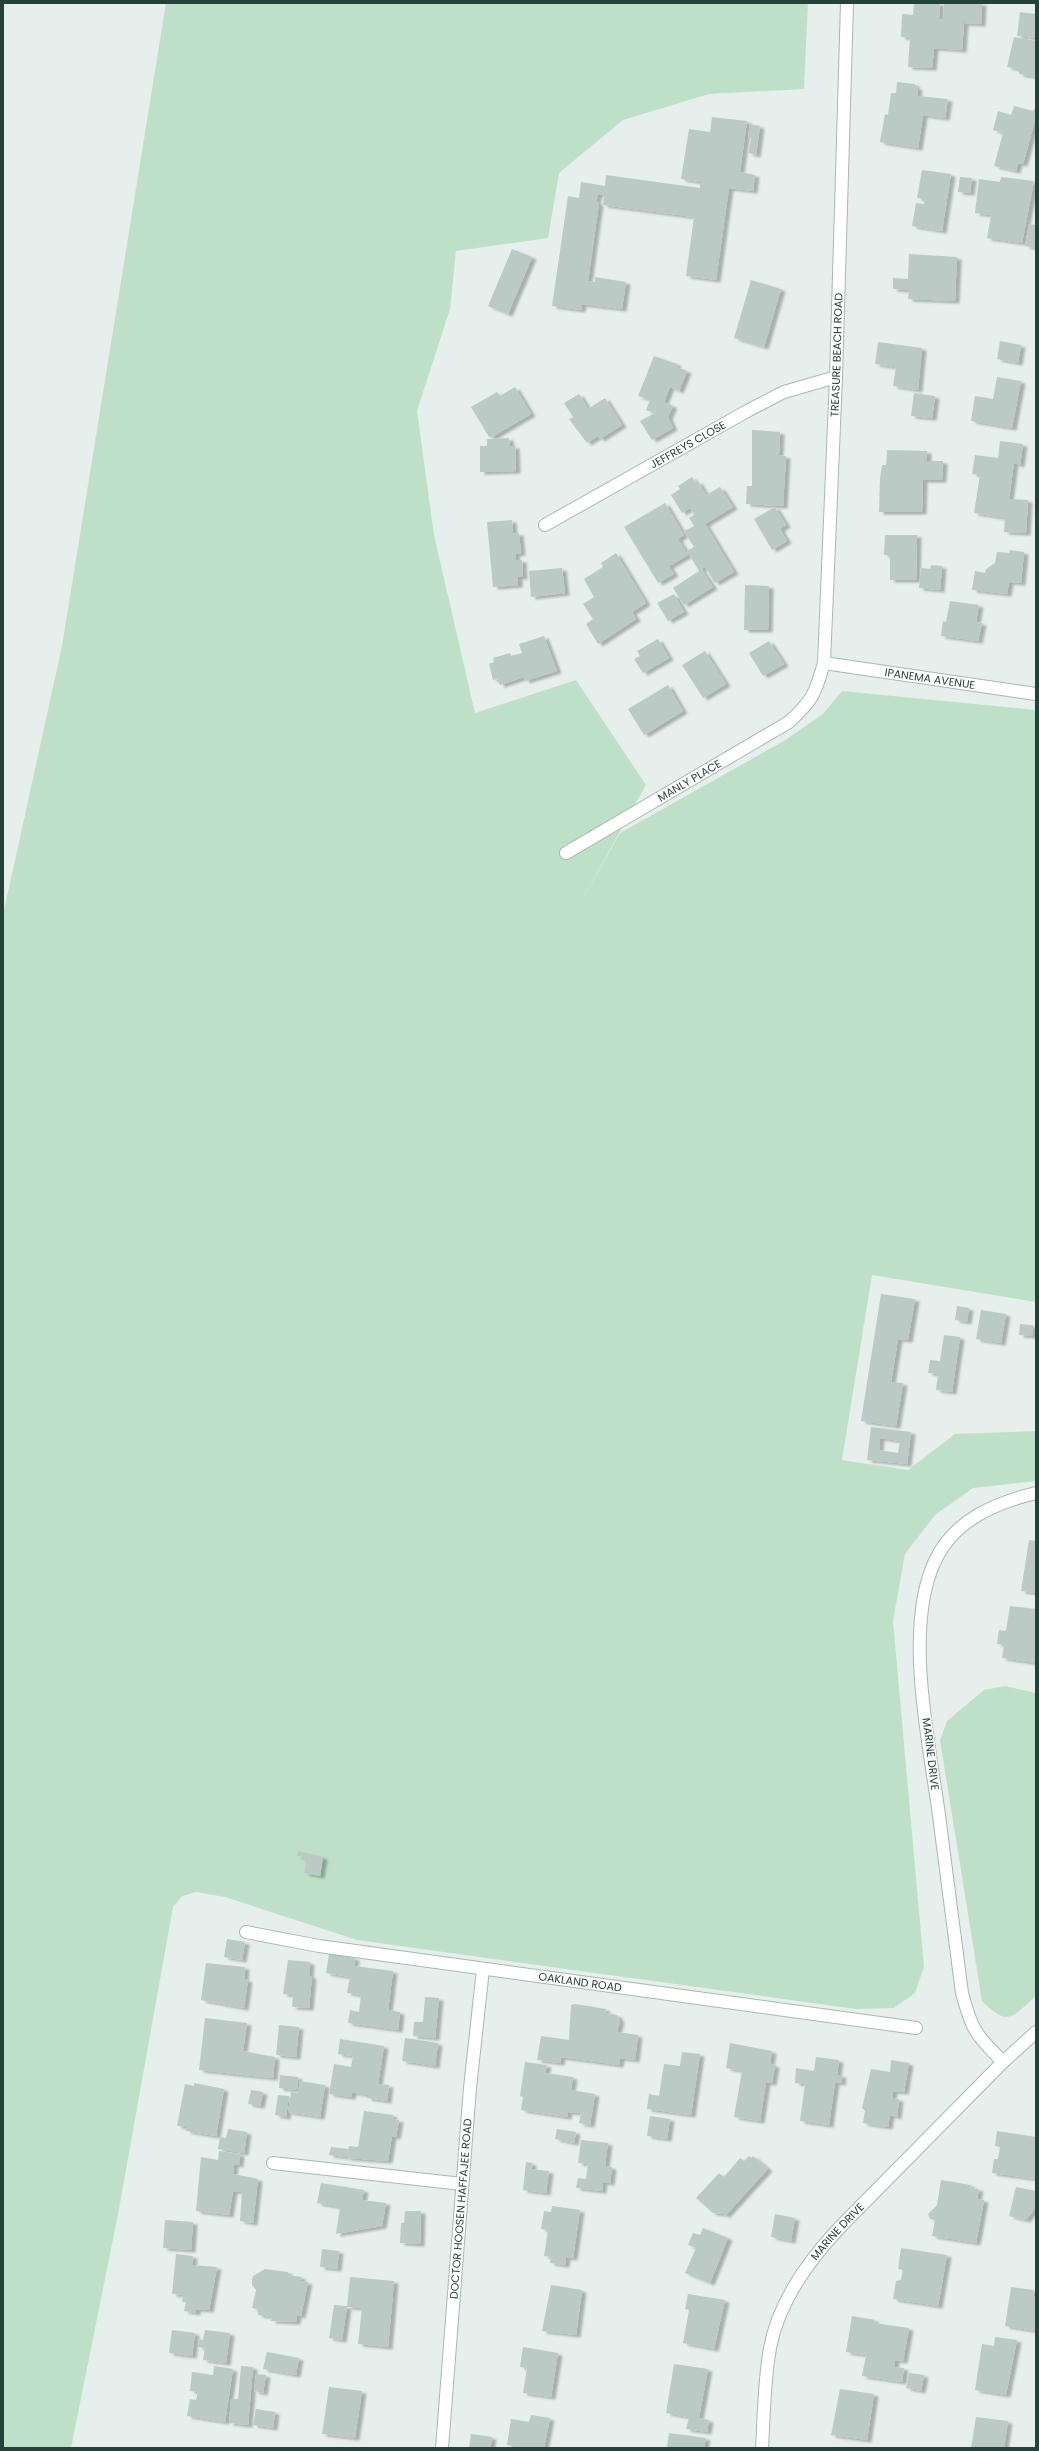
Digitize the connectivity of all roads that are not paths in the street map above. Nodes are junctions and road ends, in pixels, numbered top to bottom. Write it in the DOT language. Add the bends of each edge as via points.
graph roads {
  1 [pos="847,3"];
  2 [pos="836,377"];
  3 [pos="545,526"];
  4 [pos="824,663"];
  5 [pos="1036,694"];
  6 [pos="809,704"];
  7 [pos="566,853"];
  8 [pos="1036,1493"];
  9 [pos="246,1932"];
  10 [pos="483,1969"];
  11 [pos="916,2028"];
  12 [pos="1036,2032"];
  13 [pos="1003,2062"];
  14 [pos="273,2163"];
  15 [pos="462,2184"];
  16 [pos="442,2448"];
  17 [pos="762,2448"];
  1 -- 2 [label="street, TREASURE BEACH ROAD"];
  2 -- 3 [label="street, JEFFREYS CLOSE" via="802,385 777,396"];
  2 -- 4 [label="street, TREASURE BEACH ROAD"];
  4 -- 5 [label="street, IPANEMA AVENUE"];
  4 -- 6 [label="street, TREASURE BEACH ROAD"];
  6 -- 7 [label="street, MANLY PLACE" via="776,730"];
  8 -- 13 [label="street, MARINE DRIVE" via="994,1505 958,1529 935,1560 928,1577 920,1618 920,1654 928,1742 962,1993 974,2031"];
  9 -- 10 [label="street, OAKLAND ROAD" via="319,1946"];
  10 -- 11 [label="street, OAKLAND ROAD"];
  10 -- 15 [label="street, DOCTOR HOOSEN HAFFAJEE ROAD"];
  12 -- 13 [label="street, MARINE DRIVE"];
  13 -- 17 [label="street, MARINE DRIVE" via="827,2240 807,2266 788,2298 770,2347"];
  14 -- 15 [label="street"];
  15 -- 16 [label="street, DOCTOR HOOSEN HAFFAJEE ROAD"];
}
